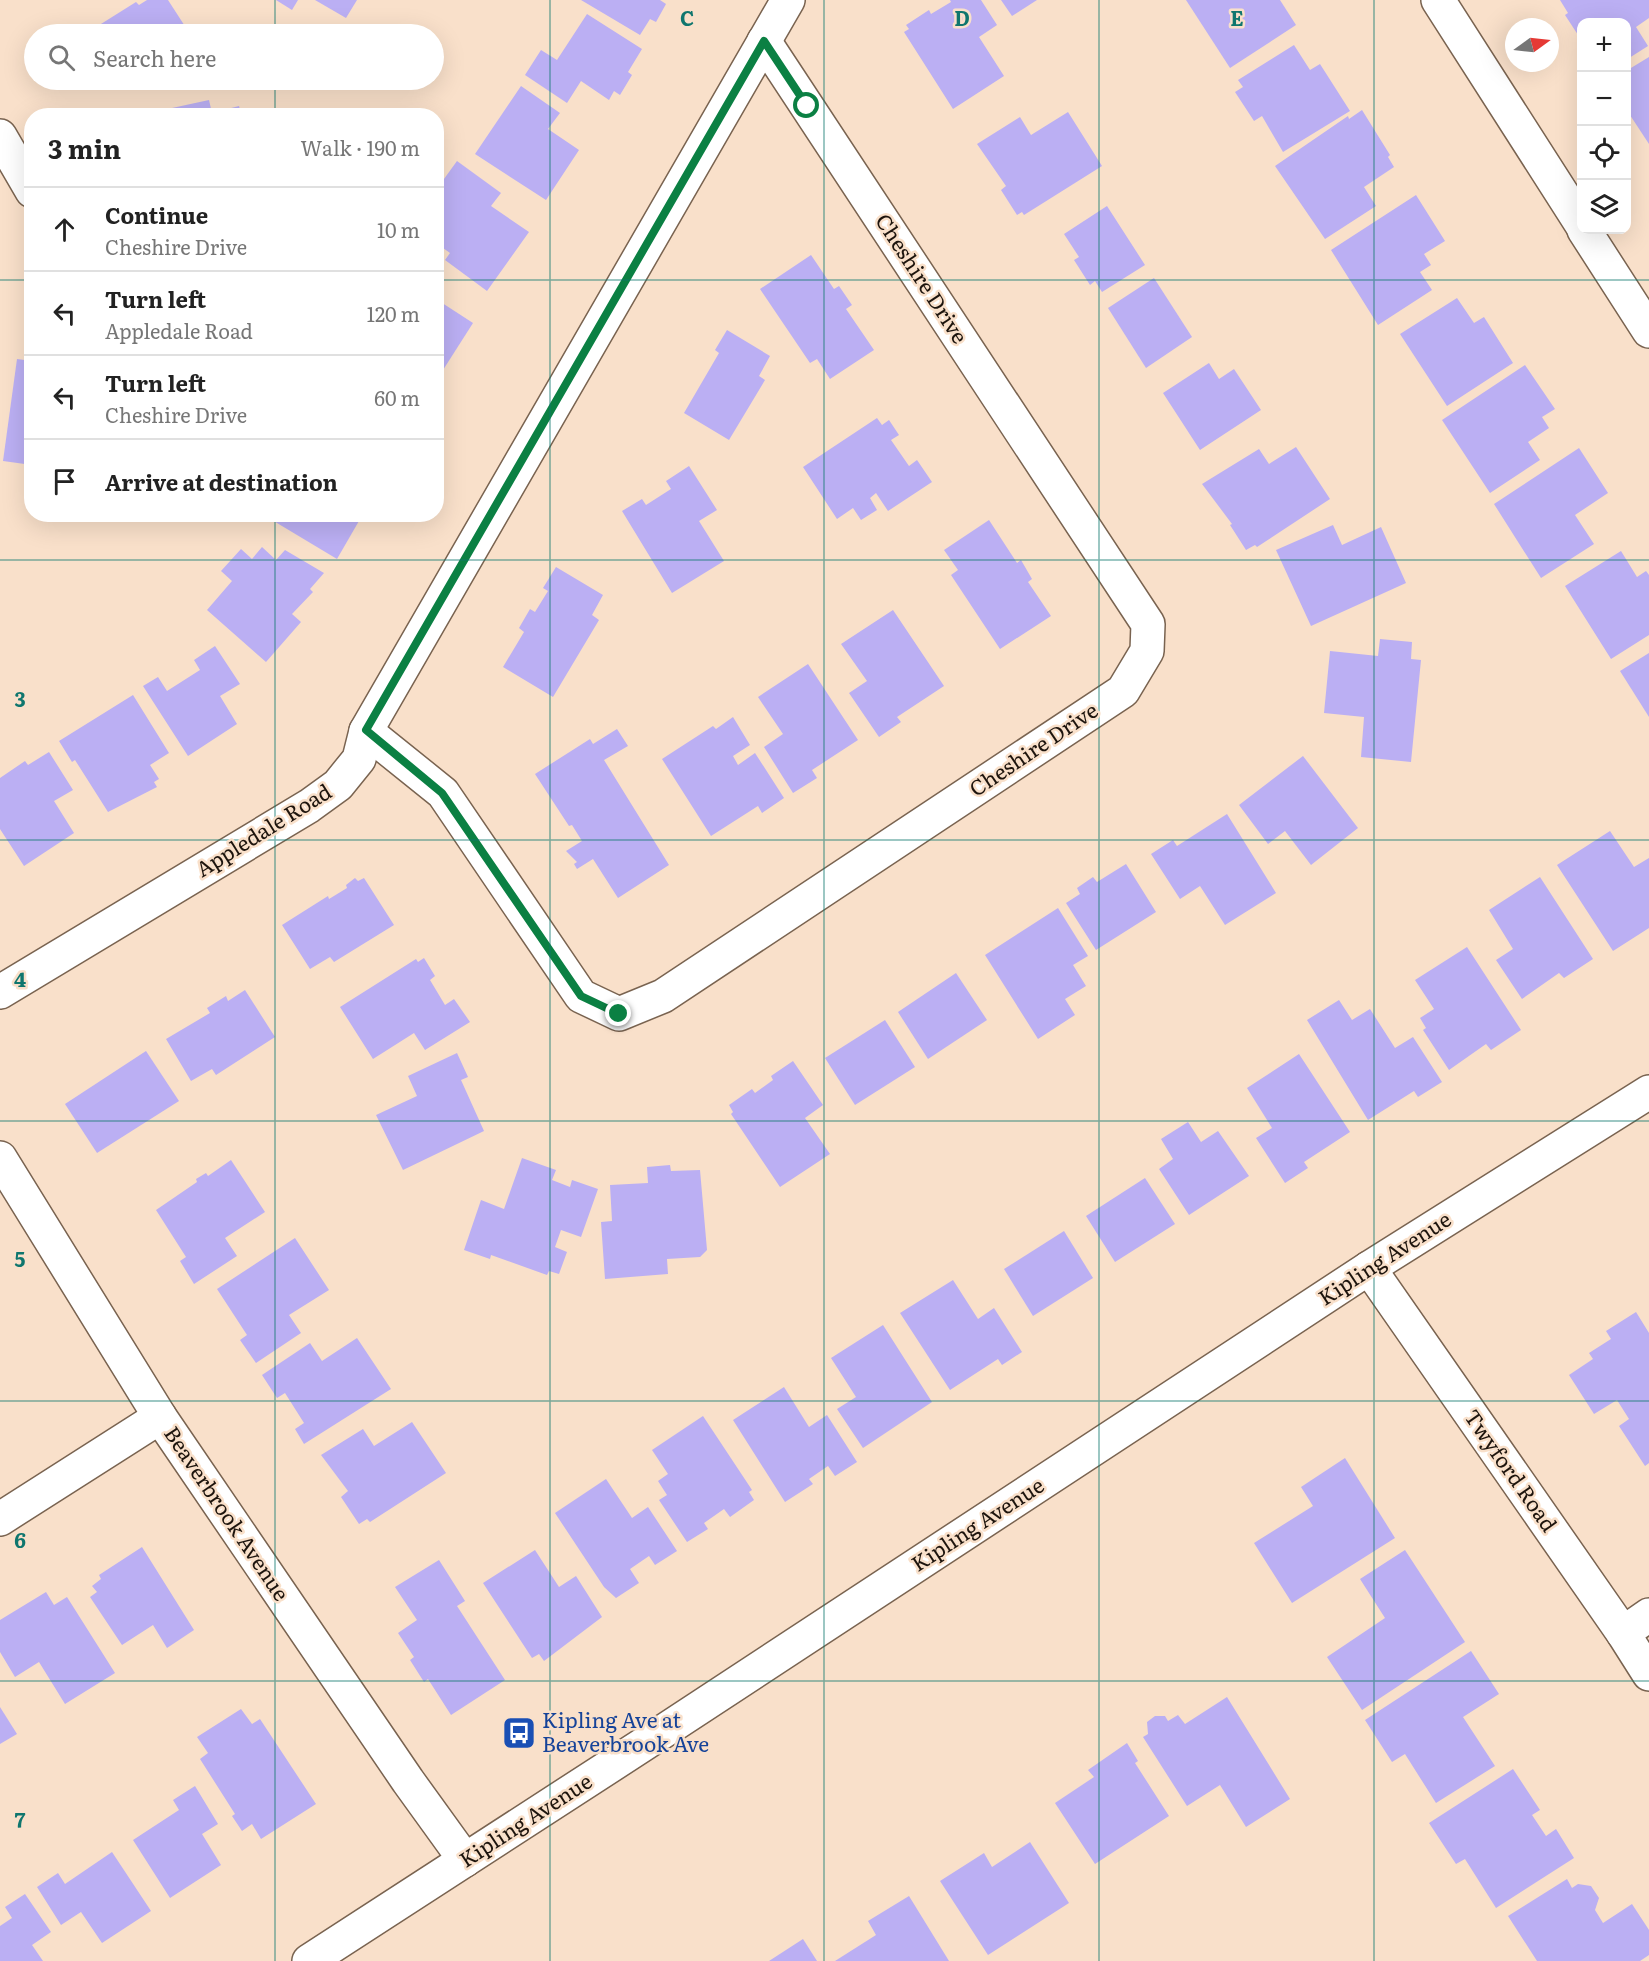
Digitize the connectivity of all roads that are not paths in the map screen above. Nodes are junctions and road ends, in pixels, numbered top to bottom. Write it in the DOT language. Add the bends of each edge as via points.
graph roads {
  1 [pos="788,0"];
  2 [pos="1438,0"];
  3 [pos="764,41"];
  4 [pos="0,136"];
  5 [pos="24,177"];
  6 [pos="1577,219"];
  7 [pos="1587,234"];
  8 [pos="1649,331"];
  9 [pos="366,730"];
  10 [pos="0,992"];
  11 [pos="1649,1092"];
  12 [pos="0,1158"];
  13 [pos="1369,1269"];
  14 [pos="160,1417"];
  15 [pos="0,1519"];
  16 [pos="1636,1624"];
  17 [pos="1649,1674"];
  18 [pos="465,1860"];
  19 [pos="309,1961"];
  1 -- 3 [label="street, Appledale Road"];
  2 -- 6 [label="street"];
  3 -- 9 [label="street, Appledale Road"];
  3 -- 9 [label="street, Cheshire Drive" via="1148,624 1143,659 1123,691 663,996 619,1014 581,996 442,793"];
  4 -- 5 [label="street"];
  7 -- 8 [label="street"];
  9 -- 10 [label="street, Appledale Road" via="359,759 338,785 309,806"];
  11 -- 13 [label="street, Kipling Avenue"];
  12 -- 14 [label="street, Beaverbrook Avenue"];
  13 -- 16 [label="street, Twyford Road"];
  13 -- 18 [label="street, Kipling Avenue"];
  14 -- 15 [label="street"];
  14 -- 18 [label="street, Beaverbrook Avenue"];
  16 -- 17 [label="street, Twyford Road"];
  18 -- 19 [label="street, Kipling Avenue"];
}
